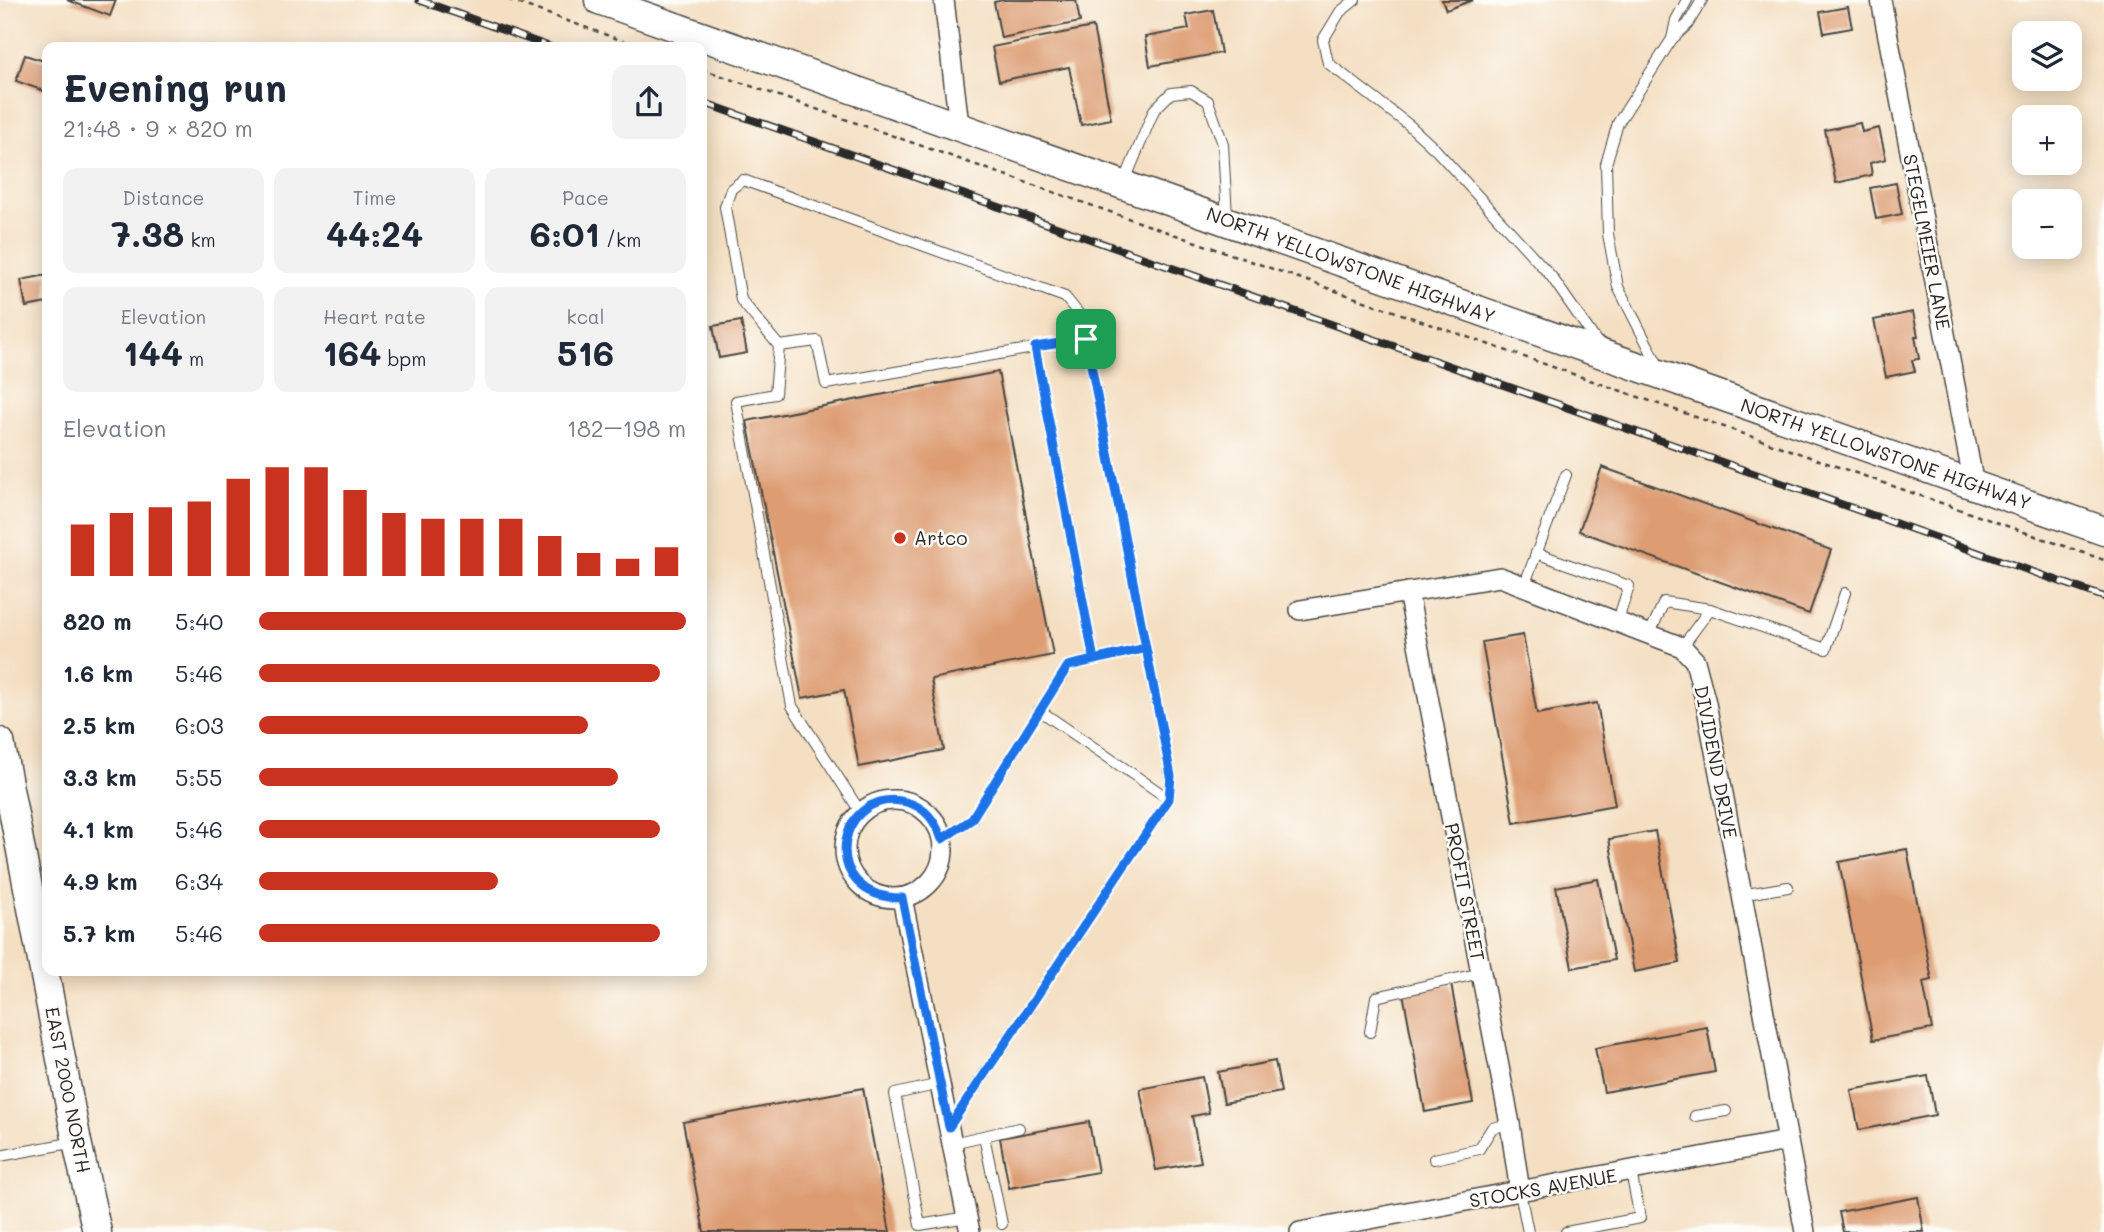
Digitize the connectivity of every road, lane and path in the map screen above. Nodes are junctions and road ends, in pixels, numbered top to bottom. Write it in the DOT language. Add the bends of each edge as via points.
graph roads {
  1 [pos="509,0"];
  2 [pos="599,0"];
  3 [pos="944,0"];
  4 [pos="1355,0"];
  5 [pos="1687,0"];
  6 [pos="1702,0"];
  7 [pos="1881,0"];
  8 [pos="1672,39"];
  9 [pos="626,42"];
  10 [pos="707,71"];
  11 [pos="959,125"];
  12 [pos="1124,183"];
  13 [pos="1227,220"];
  14 [pos="1086,339"];
  15 [pos="779,346"];
  16 [pos="1035,347"];
  17 [pos="1606,356"];
  18 [pos="1663,376"];
  19 [pos="1566,475"];
  20 [pos="1973,485"];
  21 [pos="2104,531"];
  22 [pos="1536,553"];
  23 [pos="2104,561"];
  24 [pos="1524,586"];
  25 [pos="1408,592"];
  26 [pos="1845,593"];
  27 [pos="1710,609"];
  28 [pos="1300,610"];
  29 [pos="1617,623"];
  30 [pos="1649,636"];
  31 [pos="1682,647"];
  32 [pos="1146,648"];
  33 [pos="1094,660"];
  34 [pos="1039,710"];
  35 [pos="0,742"];
  36 [pos="1169,799"];
  37 [pos="861,813"];
  38 [pos="942,839"];
  39 [pos="1788,887"];
  40 [pos="1741,895"];
  41 [pos="902,898"];
  42 [pos="42,960"];
  43 [pos="1481,973"];
  44 [pos="45,976"];
  45 [pos="1370,1032"];
  46 [pos="940,1084"];
  47 [pos="1726,1111"];
  48 [pos="1695,1116"];
  49 [pos="1510,1124"];
  50 [pos="1019,1128"];
  51 [pos="950,1135"];
  52 [pos="984,1136"];
  53 [pos="1787,1141"];
  54 [pos="77,1142"];
  55 [pos="0,1156"];
  56 [pos="1434,1158"];
  57 [pos="1631,1172"];
  58 [pos="1520,1192"];
  59 [pos="968,1224"];
  60 [pos="1002,1224"];
  61 [pos="97,1232"];
  62 [pos="1300,1232"];
  63 [pos="1528,1232"];
  64 [pos="1566,1232"];
  65 [pos="1805,1232"];
  1 -- 9 [label="path"];
  2 -- 11 [label="main road, NORTH YELLOWSTONE HIGHWAY" via="657,15"];
  3 -- 11 [label="street"];
  4 -- 17 [label="lane" via="1340,12 1323,40 1328,63 1436,150 1551,276"];
  5 -- 8 [label="lane"];
  6 -- 8 [label="lane" via="1688,24"];
  7 -- 20 [label="street, STEGELMEIER LANE"];
  8 -- 18 [label="lane" via="1618,123 1606,164 1608,234 1618,287"];
  10 -- 23 [label="path"];
  11 -- 12 [label="main road, NORTH YELLOWSTONE HIGHWAY"];
  12 -- 13 [label="main road, NORTH YELLOWSTONE HIGHWAY"];
  12 -- 13 [label="lane" via="1154,110 1171,93 1191,91 1208,101 1223,144"];
  13 -- 17 [label="main road, NORTH YELLOWSTONE HIGHWAY"];
  14 -- 15 [label="lane" via="1082,318 1065,297 743,180 731,189 725,207 741,300"];
  14 -- 16 [label="lane"];
  14 -- 32 [label="lane"];
  15 -- 16 [label="lane" via="817,341 826,384"];
  15 -- 37 [label="lane" via="775,394 736,401 792,706"];
  16 -- 33 [label="lane"];
  17 -- 18 [label="main road, NORTH YELLOWSTONE HIGHWAY"];
  18 -- 20 [label="main road, NORTH YELLOWSTONE HIGHWAY"];
  19 -- 22 [label="lane"];
  20 -- 21 [label="main road, NORTH YELLOWSTONE HIGHWAY"];
  22 -- 24 [label="lane"];
  22 -- 29 [label="lane" via="1629,586"];
  24 -- 25 [label="street" via="1500,577"];
  24 -- 29 [label="street"];
  25 -- 28 [label="street"];
  25 -- 43 [label="street, PROFIT STREET"];
  26 -- 27 [label="lane" via="1826,649"];
  27 -- 30 [label="lane" via="1664,602"];
  27 -- 31 [label="lane"];
  29 -- 30 [label="street"];
  30 -- 31 [label="street"];
  31 -- 40 [label="street, DIVIDEND DRIVE" via="1695,661 1706,703"];
  32 -- 33 [label="lane"];
  32 -- 36 [label="lane" via="1171,776"];
  33 -- 34 [label="lane" via="1068,666"];
  34 -- 36 [label="lane"];
  34 -- 38 [label="lane" via="971,820"];
  35 -- 42 [label="main road, EAST 2000 NORTH"];
  36 -- 51 [label="lane"];
  37 -- 38 [label="street" via="882,801 913,804 936,824"];
  37 -- 41 [label="street" via="847,834 848,867 870,892"];
  38 -- 41 [label="street" via="943,855 930,883"];
  39 -- 40 [label="lane"];
  40 -- 53 [label="street, DIVIDEND DRIVE"];
  41 -- 46 [label="street"];
  43 -- 45 [label="lane" via="1376,997"];
  43 -- 49 [label="street, PROFIT STREET"];
  44 -- 54 [label="main road, EAST 2000 NORTH"];
  46 -- 51 [label="street"];
  46 -- 59 [label="lane" via="895,1094 920,1225"];
  47 -- 48 [label="lane"];
  49 -- 56 [label="lane" via="1492,1128 1479,1149"];
  49 -- 58 [label="street, PROFIT STREET"];
  50 -- 52 [label="lane"];
  51 -- 52 [label="lane"];
  51 -- 59 [label="street"];
  52 -- 60 [label="lane"];
  53 -- 57 [label="street, STOCKS AVENUE"];
  53 -- 65 [label="street, DIVIDEND DRIVE"];
  54 -- 55 [label="lane"];
  54 -- 61 [label="main road, EAST 2000 NORTH"];
  57 -- 58 [label="street, STOCKS AVENUE"];
  57 -- 64 [label="lane" via="1640,1217"];
  58 -- 62 [label="street, STOCKS AVENUE"];
  58 -- 63 [label="lane"];
}
